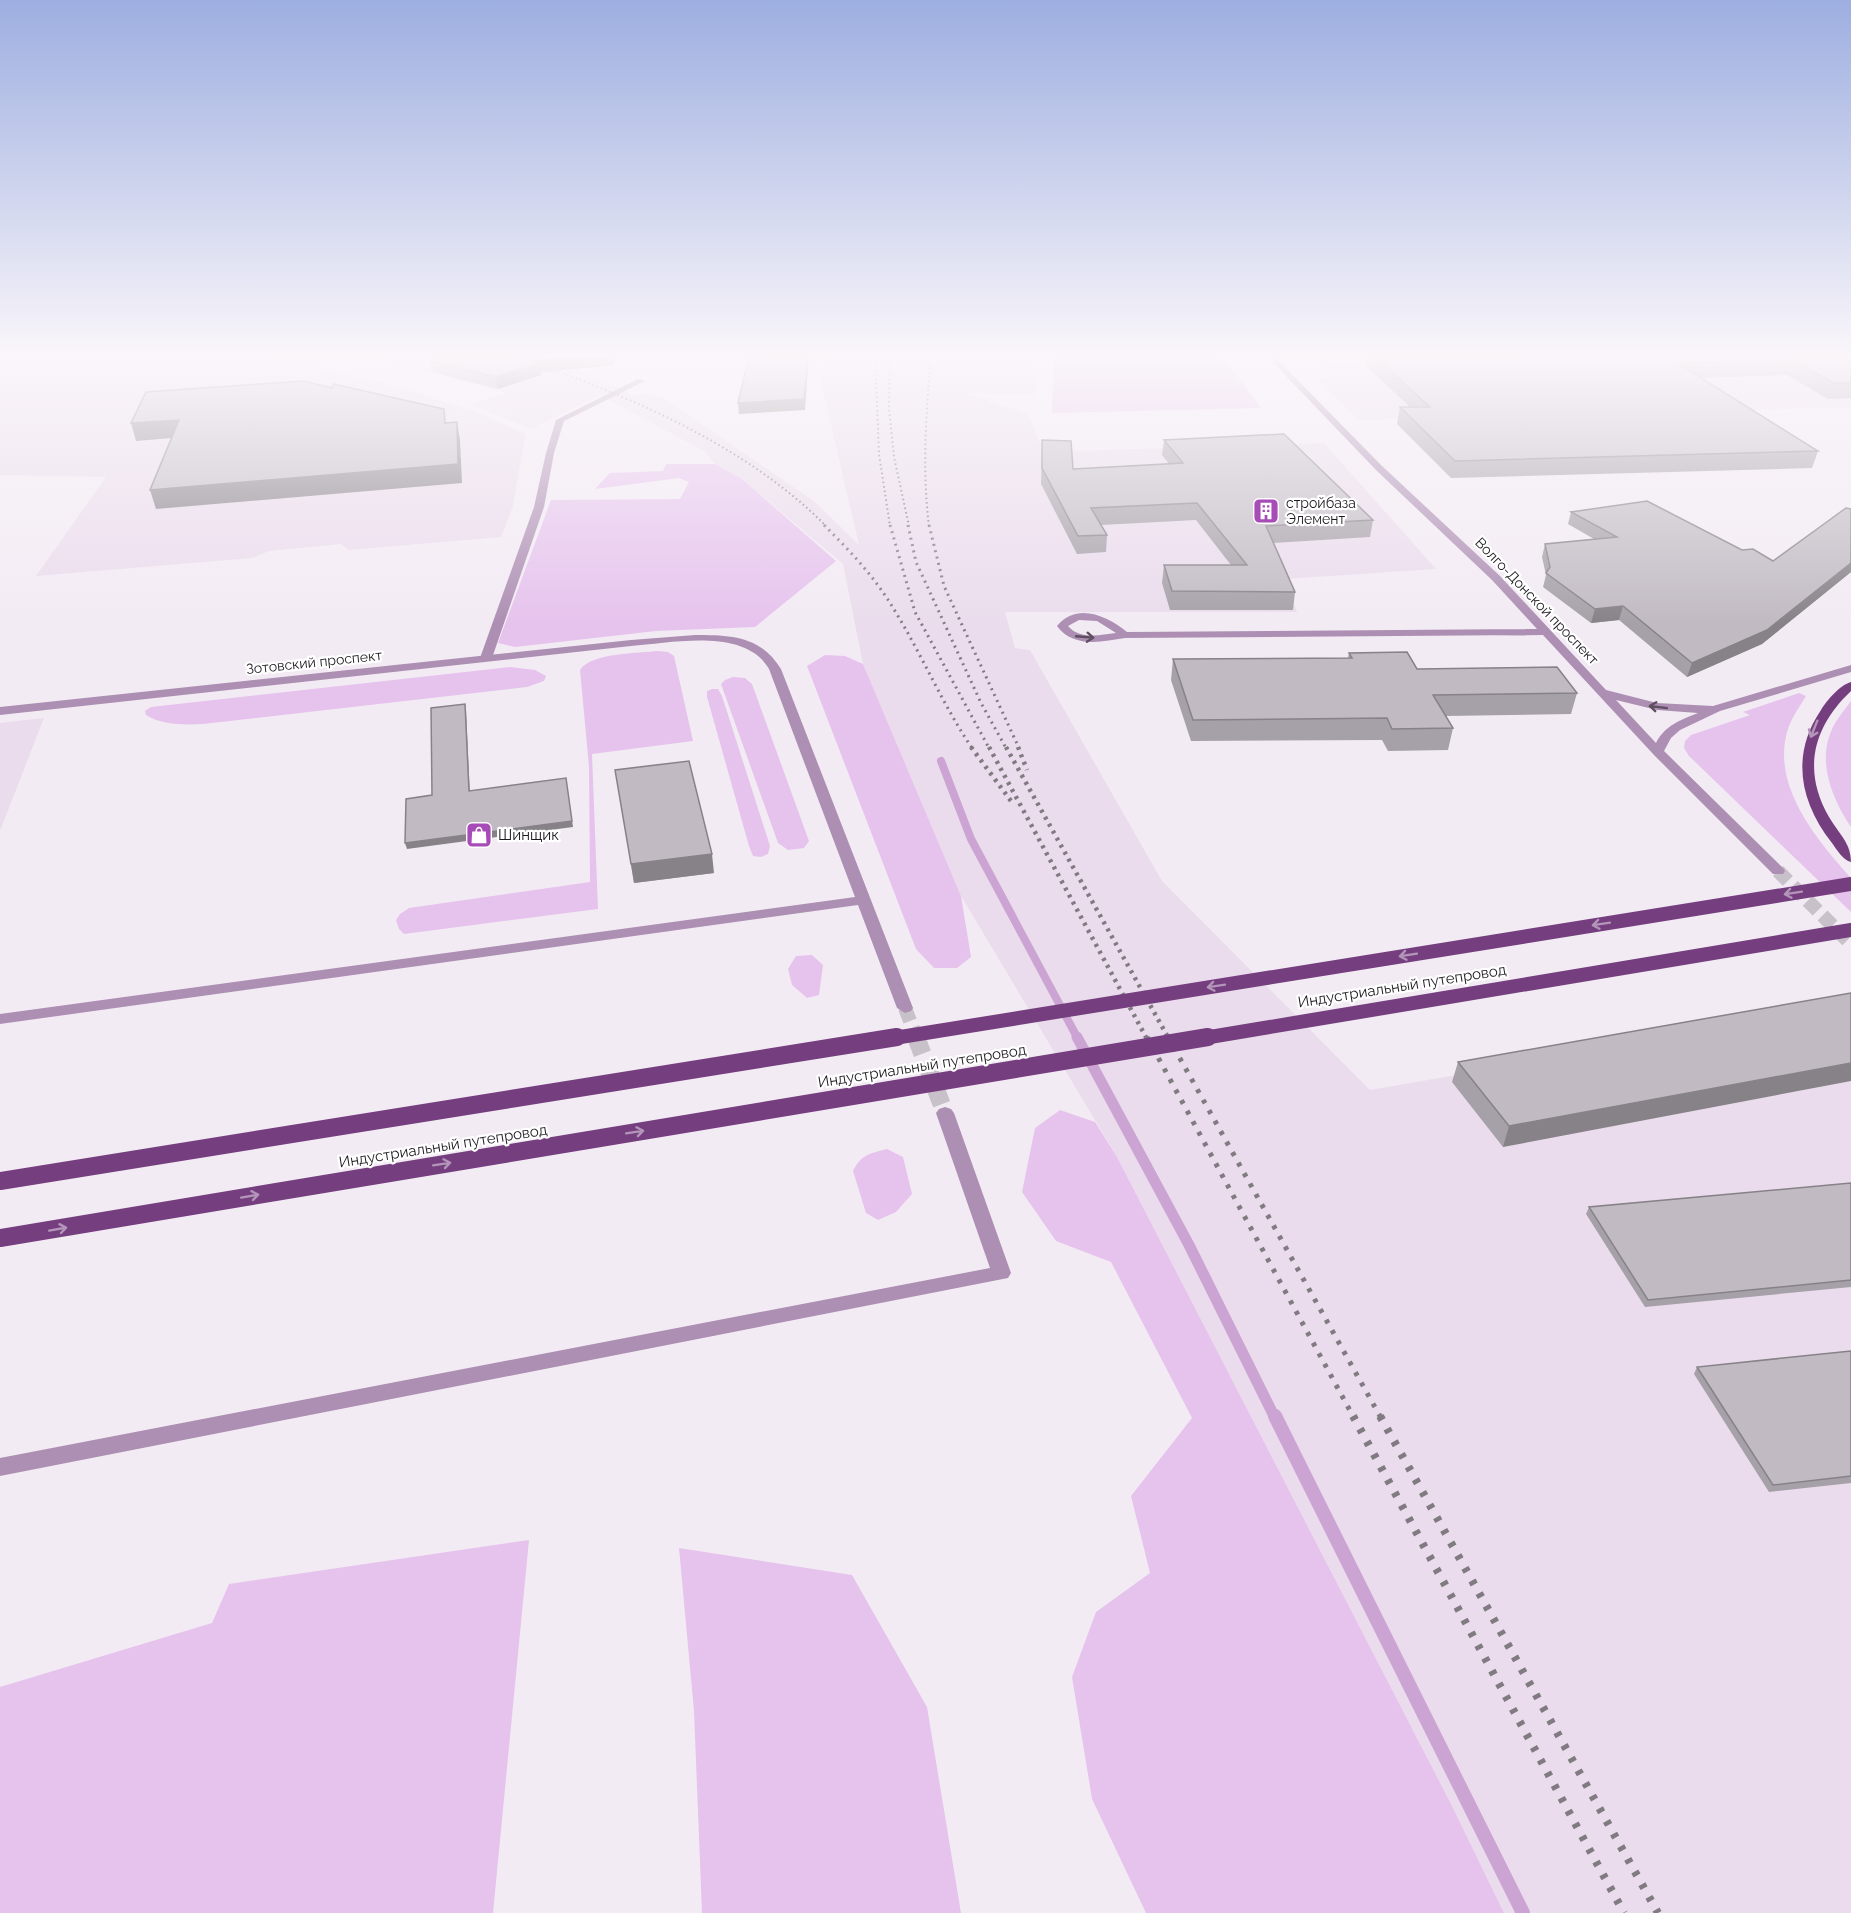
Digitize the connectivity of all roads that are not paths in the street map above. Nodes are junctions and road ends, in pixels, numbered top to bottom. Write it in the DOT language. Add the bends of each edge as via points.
graph roads {
  1 [pos="552,445"];
  2 [pos="1357,445"];
  3 [pos="1547,632"];
  4 [pos="1125,635"];
  5 [pos="486,658"];
  6 [pos="1851,668"];
  7 [pos="1851,685"];
  8 [pos="1603,691"];
  9 [pos="1716,709"];
  10 [pos="0,711"];
  11 [pos="1658,752"];
  12 [pos="1851,858"];
  13 [pos="1778,871"];
  14 [pos="1851,884"];
  15 [pos="862,900"];
  16 [pos="1851,930"];
  17 [pos="905,1008"];
  18 [pos="0,1019"];
  19 [pos="945,1113"];
  20 [pos="0,1181"];
  21 [pos="0,1238"];
  22 [pos="0,1467"];
  1 -- 5 [label="street" via="539,507"];
  2 -- 3 [label="street, Волго-Донской проспект"];
  3 -- 4 [label="street"];
  3 -- 8 [label="street, Волго-Донской проспект"];
  4 -- 4 [label="street, one-way" via="1095,617 1080,616 1062,626 1065,632 1077,637"];
  5 -- 10 [label="street, Зотовский проспект"];
  5 -- 15 [label="street, Зотовский проспект" via="631,643 715,640 757,648 775,669"];
  6 -- 9 [label="street"];
  7 -- 12 [label="main road, one-way" via="1820,715 1811,734 1807,758 1810,786 1821,815"];
  9 -- 8 [label="street, one-way" via="1653,707"];
  8 -- 11 [label="street, Волго-Донской проспект"];
  9 -- 11 [label="street" via="1676,727"];
  11 -- 13 [label="street, Волго-Донской проспект"];
  14 -- 20 [label="main road, Индустриальный путепровод, one-way, bridge"];
  15 -- 17 [label="street, Зотовский проспект"];
  15 -- 18 [label="street"];
  21 -- 16 [label="main road, Индустриальный путепровод, one-way, bridge"];
  19 -- 22 [label="street" via="1001,1273"];
}
